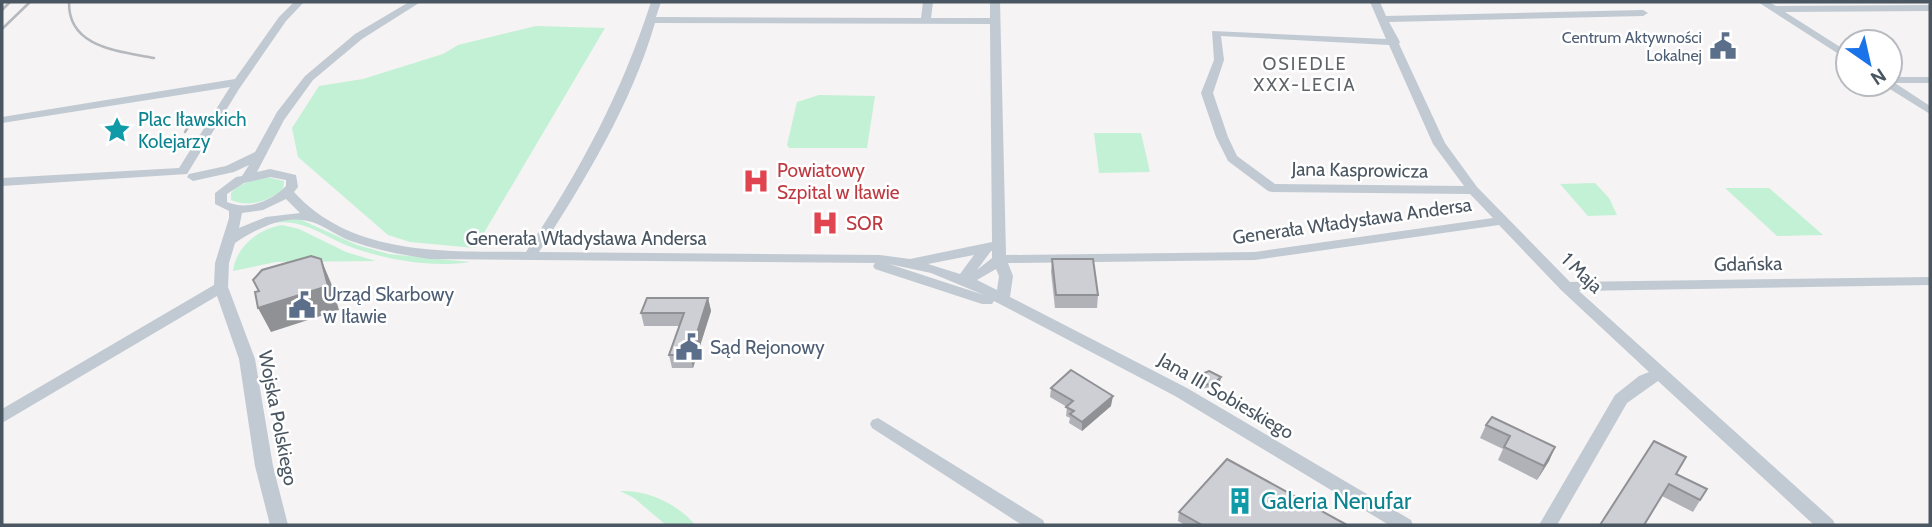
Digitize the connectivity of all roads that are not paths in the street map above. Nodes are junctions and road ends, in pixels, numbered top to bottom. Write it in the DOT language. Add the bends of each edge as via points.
graph roads {
  1 [pos="299,2"];
  2 [pos="398,2"];
  3 [pos="656,2"];
  4 [pos="928,2"];
  5 [pos="995,2"];
  6 [pos="1375,2"];
  7 [pos="1628,2"];
  8 [pos="1763,2"];
  9 [pos="418,3"];
  10 [pos="1923,6"];
  11 [pos="1774,9"];
  12 [pos="1385,19"];
  13 [pos="651,20"];
  14 [pos="1930,20"];
  15 [pos="926,21"];
  16 [pos="995,21"];
  17 [pos="372,28"];
  18 [pos="1395,42"];
  19 [pos="1834,48"];
  20 [pos="1930,80"];
  21 [pos="1904,81"];
  22 [pos="239,82"];
  23 [pos="1904,92"];
  24 [pos="1930,111"];
  25 [pos="2,120"];
  26 [pos="264,152"];
  27 [pos="270,173"];
  28 [pos="188,174"];
  29 [pos="244,179"];
  30 [pos="2,182"];
  31 [pos="1473,190"];
  32 [pos="221,193"];
  33 [pos="288,193"];
  34 [pos="261,206"];
  35 [pos="236,209"];
  36 [pos="317,218"];
  37 [pos="1500,221"];
  38 [pos="999,232"];
  39 [pos="230,240"];
  40 [pos="987,248"];
  41 [pos="529,257"];
  42 [pos="999,259"];
  43 [pos="863,261"];
  44 [pos="914,262"];
  45 [pos="1930,281"];
  46 [pos="959,285"];
  47 [pos="221,287"];
  48 [pos="1566,287"];
  49 [pos="1003,298"];
  50 [pos="1022,311"];
  51 [pos="1659,374"];
  52 [pos="2,417"];
  53 [pos="878,424"];
  54 [pos="279,525"];
  55 [pos="1037,525"];
  56 [pos="1404,525"];
  57 [pos="1548,525"];
  58 [pos="1826,525"];
  1 -- 22 [label="street"];
  2 -- 9 [label="street"];
  2 -- 17 [label="street"];
  3 -- 13 [label="street"];
  4 -- 15 [label="street"];
  5 -- 16 [label="street"];
  6 -- 12 [label="street, 1 Maja"];
  7 -- 12 [label="street" via="1643,13"];
  8 -- 11 [label="street"];
  9 -- 17 [label="street"];
  10 -- 11 [label="street"];
  10 -- 14 [label="street"];
  11 -- 19 [label="street"];
  12 -- 18 [label="street, 1 Maja"];
  13 -- 15 [label="street"];
  13 -- 41 [label="street" via="638,64 581,176"];
  15 -- 16 [label="street"];
  16 -- 38 [label="street"];
  17 -- 26 [label="street" via="302,85 275,124"];
  18 -- 31 [label="street, 1 Maja" via="1443,152"];
  18 -- 31 [label="street, Jana Kasprowicza" via="1216,33 1219,60 1207,93 1232,158 1272,188"];
  20 -- 21 [label="street"];
  22 -- 25 [label="street"];
  22 -- 28 [label="street"];
  23 -- 24 [label="street"];
  26 -- 27 [label="street"];
  26 -- 28 [label="street" via="230,169"];
  26 -- 29 [label="street"];
  27 -- 29 [label="street"];
  27 -- 33 [label="street, Generała Władysława Andersa" via="292,178"];
  28 -- 29 [label="street"];
  28 -- 30 [label="street"];
  28 -- 32 [label="street"];
  29 -- 32 [label="street"];
  31 -- 37 [label="street, 1 Maja"];
  32 -- 35 [label="street" via="221,204"];
  33 -- 34 [label="street"];
  33 -- 36 [label="street, Generała Władysława Andersa"];
  34 -- 35 [label="street"];
  34 -- 36 [label="street, Generała Władysława Andersa"];
  34 -- 39 [label="street, Wojska Polskiego"];
  35 -- 39 [label="street, Wojska Polskiego"];
  36 -- 39 [label="street" via="274,218"];
  36 -- 41 [label="street, Generała Władysława Andersa" via="365,242 409,253"];
  37 -- 42 [label="street, Generała Władysława Andersa" via="1255,256"];
  37 -- 48 [label="street, 1 Maja"];
  38 -- 40 [label="street"];
  38 -- 42 [label="street"];
  39 -- 47 [label="street, Wojska Polskiego" via="222,263"];
  40 -- 44 [label="street"];
  40 -- 46 [label="street"];
  41 -- 43 [label="street, Generała Władysława Andersa"];
  42 -- 46 [label="street"];
  42 -- 49 [label="street" via="1006,276"];
  43 -- 44 [label="street, Generała Władysława Andersa"];
  43 -- 46 [label="street, Generała Władysława Andersa"];
  44 -- 46 [label="street, Generała Władysława Andersa"];
  45 -- 48 [label="street, Gdańska"];
  46 -- 49 [label="street, Jana III Sobieskiego"];
  46 -- 50 [label="street, Jana III Sobieskiego" via="997,305"];
  47 -- 52 [label="street"];
  47 -- 54 [label="street, Wojska Polskiego" via="247,359 264,466"];
  48 -- 51 [label="street, 1 Maja"];
  49 -- 50 [label="street, Jana III Sobieskiego"];
  50 -- 56 [label="street, Jana III Sobieskiego" via="1181,392"];
  51 -- 57 [label="street" via="1621,399"];
  51 -- 58 [label="street, 1 Maja"];
  53 -- 55 [label="street"];
}
